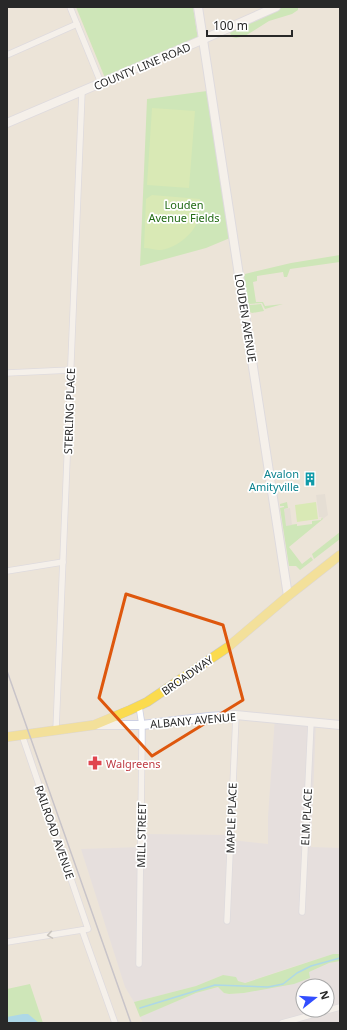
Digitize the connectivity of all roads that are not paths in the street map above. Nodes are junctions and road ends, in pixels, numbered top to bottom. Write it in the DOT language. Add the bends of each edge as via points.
graph roads {
  1 [pos="70,7"];
  2 [pos="198,7"];
  3 [pos="276,7"];
  4 [pos="77,24"];
  5 [pos="203,40"];
  6 [pos="7,55"];
  7 [pos="101,83"];
  8 [pos="82,92"];
  9 [pos="7,123"];
  10 [pos="71,370"];
  11 [pos="7,373"];
  12 [pos="340,555"];
  13 [pos="63,562"];
  14 [pos="7,571"];
  15 [pos="288,596"];
  16 [pos="139,706"];
  17 [pos="236,715"];
  18 [pos="311,722"];
  19 [pos="94,725"];
  20 [pos="142,725"];
  21 [pos="340,725"];
  22 [pos="56,730"];
  23 [pos="22,735"];
  24 [pos="7,737"];
  25 [pos="302,912"];
  26 [pos="227,920"];
  27 [pos="85,930"];
  28 [pos="7,942"];
  29 [pos="139,964"];
  30 [pos="340,1007"];
  31 [pos="115,1023"];
  32 [pos="282,1023"];
  1 -- 4 [label="street"];
  2 -- 5 [label="street, LOUDEN AVENUE"];
  3 -- 5 [label="street, COUNTY LINE ROAD"];
  4 -- 6 [label="street"];
  4 -- 7 [label="street"];
  5 -- 7 [label="street, COUNTY LINE ROAD"];
  5 -- 15 [label="street, LOUDEN AVENUE"];
  7 -- 8 [label="street, COUNTY LINE ROAD"];
  8 -- 9 [label="street, COUNTY LINE ROAD"];
  8 -- 10 [label="street, STERLING PLACE"];
  10 -- 11 [label="street"];
  10 -- 13 [label="street, STERLING PLACE"];
  12 -- 15 [label="main road, BROADWAY"];
  13 -- 14 [label="street"];
  13 -- 22 [label="street, STERLING PLACE"];
  15 -- 16 [label="main road, BROADWAY" via="228,647 182,680"];
  16 -- 19 [label="main road, BROADWAY"];
  16 -- 20 [label="street, MILL STREET"];
  17 -- 18 [label="street, ALBANY AVENUE"];
  17 -- 20 [label="street, ALBANY AVENUE"];
  17 -- 26 [label="street, MAPLE PLACE"];
  18 -- 21 [label="street, ALBANY AVENUE"];
  18 -- 25 [label="street, ELM PLACE"];
  19 -- 20 [label="street, ALBANY AVENUE"];
  19 -- 22 [label="main road, BROADWAY"];
  20 -- 29 [label="street, MILL STREET"];
  22 -- 23 [label="main road, BROADWAY"];
  23 -- 24 [label="main road, BROADWAY"];
  23 -- 27 [label="street, RAILROAD AVENUE"];
  27 -- 28 [label="street, one-way"];
  27 -- 31 [label="street, RAILROAD AVENUE"];
  30 -- 32 [label="street"];
}
